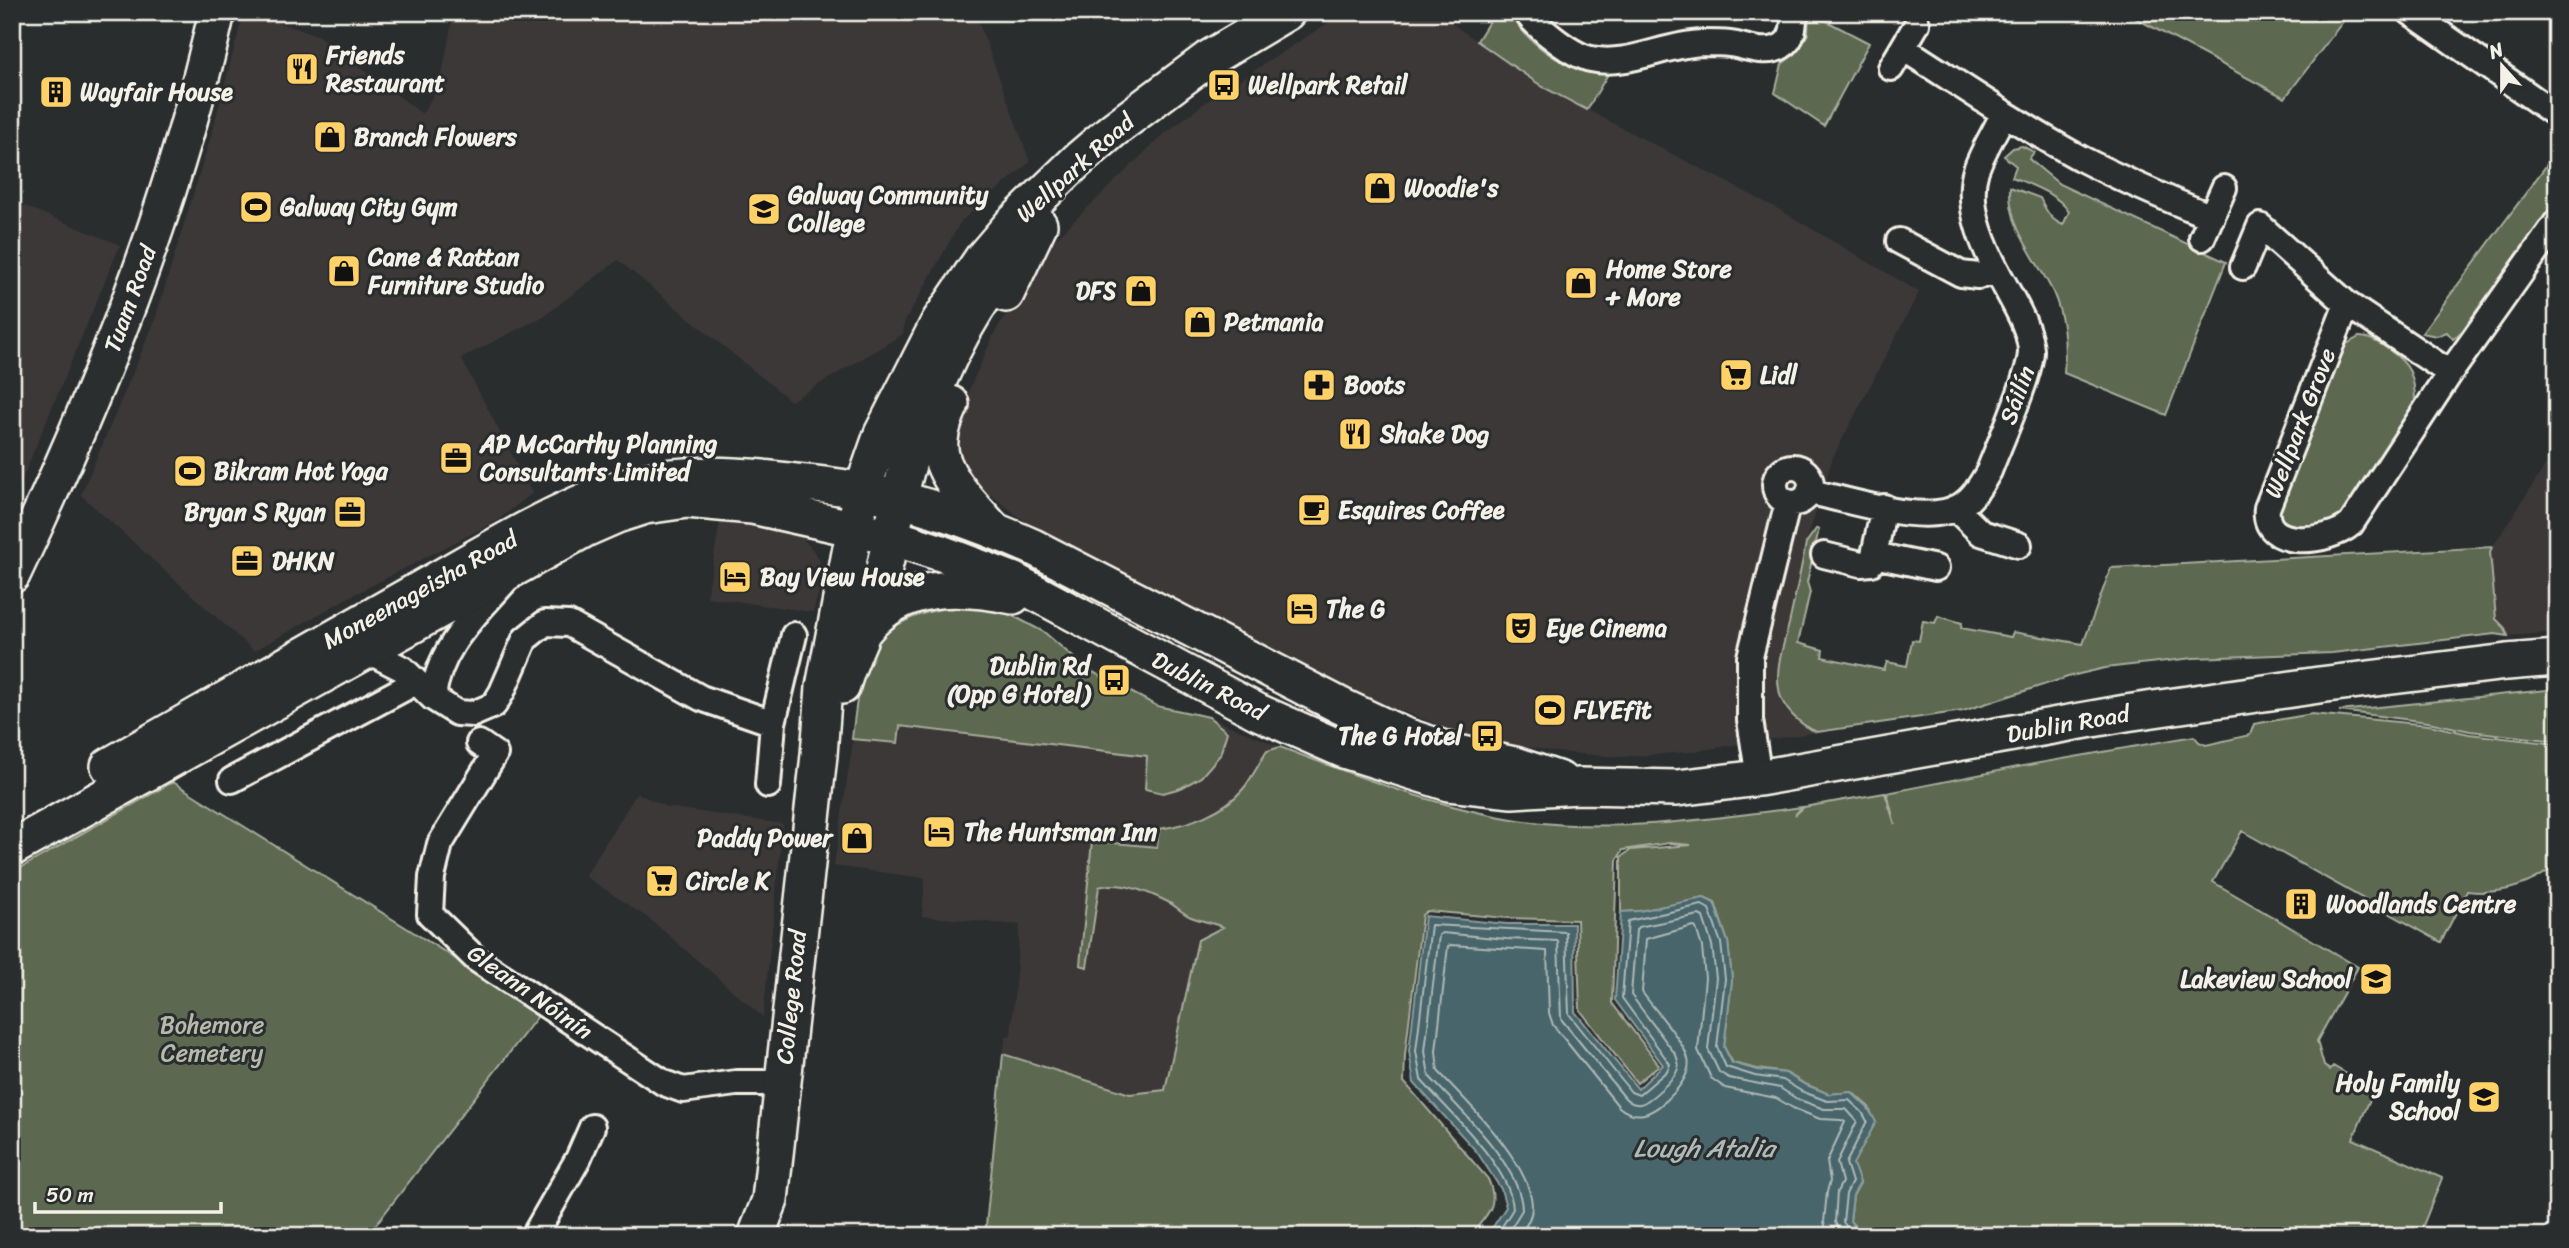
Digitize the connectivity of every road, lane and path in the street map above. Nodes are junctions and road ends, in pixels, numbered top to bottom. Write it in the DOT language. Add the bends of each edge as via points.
graph roads {
  1 [pos="218,12"];
  2 [pos="1289,12"];
  3 [pos="1526,12"];
  4 [pos="1794,12"];
  5 [pos="2410,12"];
  6 [pos="1917,24"];
  7 [pos="2004,113"];
  8 [pos="2557,115"];
  9 [pos="2224,188"];
  10 [pos="2557,222"];
  11 [pos="1039,225"];
  12 [pos="1899,241"];
  13 [pos="2243,267"];
  14 [pos="1997,272"];
  15 [pos="2347,304"];
  16 [pos="2450,373"];
  17 [pos="862,491"];
  18 [pos="899,499"];
  19 [pos="1884,508"];
  20 [pos="1955,508"];
  21 [pos="853,529"];
  22 [pos="994,530"];
  23 [pos="892,537"];
  24 [pos="2019,545"];
  25 [pos="1824,555"];
  26 [pos="1874,555"];
  27 [pos="520,564"];
  28 [pos="1936,568"];
  29 [pos="12,575"];
  30 [pos="1061,606"];
  31 [pos="794,635"];
  32 [pos="859,635"];
  33 [pos="366,650"];
  34 [pos="2557,659"];
  35 [pos="424,690"];
  36 [pos="773,723"];
  37 [pos="479,743"];
  38 [pos="819,755"];
  39 [pos="1759,778"];
  40 [pos="232,780"];
  41 [pos="768,785"];
  42 [pos="1579,786"];
  43 [pos="12,822"];
  44 [pos="12,848"];
  45 [pos="782,1083"];
  46 [pos="592,1127"];
  47 [pos="770,1200"];
  48 [pos="534,1236"];
  49 [pos="756,1236"];
  50 [pos="772,1236"];
  1 -- 29 [label="main road, Tuam Road" via="199,89 138,279 83,422"];
  2 -- 11 [label="main road, Wellpark Road" via="1124,147"];
  2 -- 17 [label="main road, Wellpark Road" via="1209,59 1113,130 1012,224 982,259 927,343 882,434"];
  3 -- 4 [label="street" via="1571,50 1602,61 1699,43 1780,48 1789,40"];
  5 -- 8 [label="street"];
  6 -- 7 [label="street" via="1897,58"];
  7 -- 9 [label="street" via="2207,227"];
  7 -- 14 [label="street, Sáilín" via="1973,184 1975,213"];
  10 -- 16 [label="street, Wellpark Grove"];
  11 -- 18 [label="main road, Wellpark Road" via="996,279 967,326 926,415"];
  11 -- 22 [label="main road" via="974,350 939,442 954,481"];
  12 -- 14 [label="street" via="1961,274"];
  13 -- 15 [label="street" via="2260,226"];
  14 -- 20 [label="street, Sáilín" via="2023,320 2031,354 1989,471 1972,497"];
  15 -- 16 [label="street"];
  15 -- 16 [label="street, Wellpark Grove" via="2267,508 2266,519 2276,533 2319,539 2351,524"];
  17 -- 18 [label="main road, Dublin Road"];
  17 -- 21 [label="main road, Wellpark Road"];
  17 -- 43 [label="main road, Moneenageisha Road" via="769,478 699,476 645,482 594,498 450,572"];
  18 -- 22 [label="main road, Dublin Road"];
  18 -- 23 [label="main road, Wellpark Road"];
  19 -- 20 [label="street" via="1937,514"];
  19 -- 26 [label="street"];
  19 -- 39 [label="street" via="1798,497 1749,666 1750,720"];
  20 -- 24 [label="street" via="1981,533"];
  21 -- 23 [label="main road, Dublin Road"];
  21 -- 27 [label="main road, Moneenageisha Road" via="752,506 667,502 617,515"];
  21 -- 38 [label="main road, College Road" via="824,687"];
  22 -- 42 [label="main road, Dublin Road" via="1405,736"];
  23 -- 30 [label="main road, Dublin Road" via="1012,580"];
  23 -- 32 [label="main road, College Road" via="874,603"];
  25 -- 26 [label="street" via="1861,564 1871,563"];
  26 -- 28 [label="street"];
  27 -- 33 [label="main road, Moneenageisha Road"];
  27 -- 35 [label="street" via="446,653"];
  30 -- 32 [label="main road" via="948,589 890,605"];
  30 -- 42 [label="main road, Dublin Road" via="1258,712 1344,750 1449,783 1512,790"];
  31 -- 36 [label="street"];
  32 -- 38 [label="main road, College Road"];
  33 -- 35 [label="street" via="393,663"];
  33 -- 44 [label="main road, Moneenageisha Road"];
  34 -- 39 [label="main road, Dublin Road" via="2126,713"];
  35 -- 36 [label="street" via="457,713 494,705 525,639 545,623 569,624 702,698"];
  35 -- 40 [label="street"];
  36 -- 41 [label="street"];
  37 -- 45 [label="street, Gleann Nóinín" via="495,754 440,844 430,914 476,959 664,1083 683,1090"];
  38 -- 45 [label="main road, College Road"];
  39 -- 42 [label="main road, Dublin Road" via="1677,788"];
  45 -- 47 [label="main road, College Road"];
  46 -- 48 [label="street"];
  47 -- 49 [label="main road, College Road"];
  47 -- 50 [label="main road"];
}
